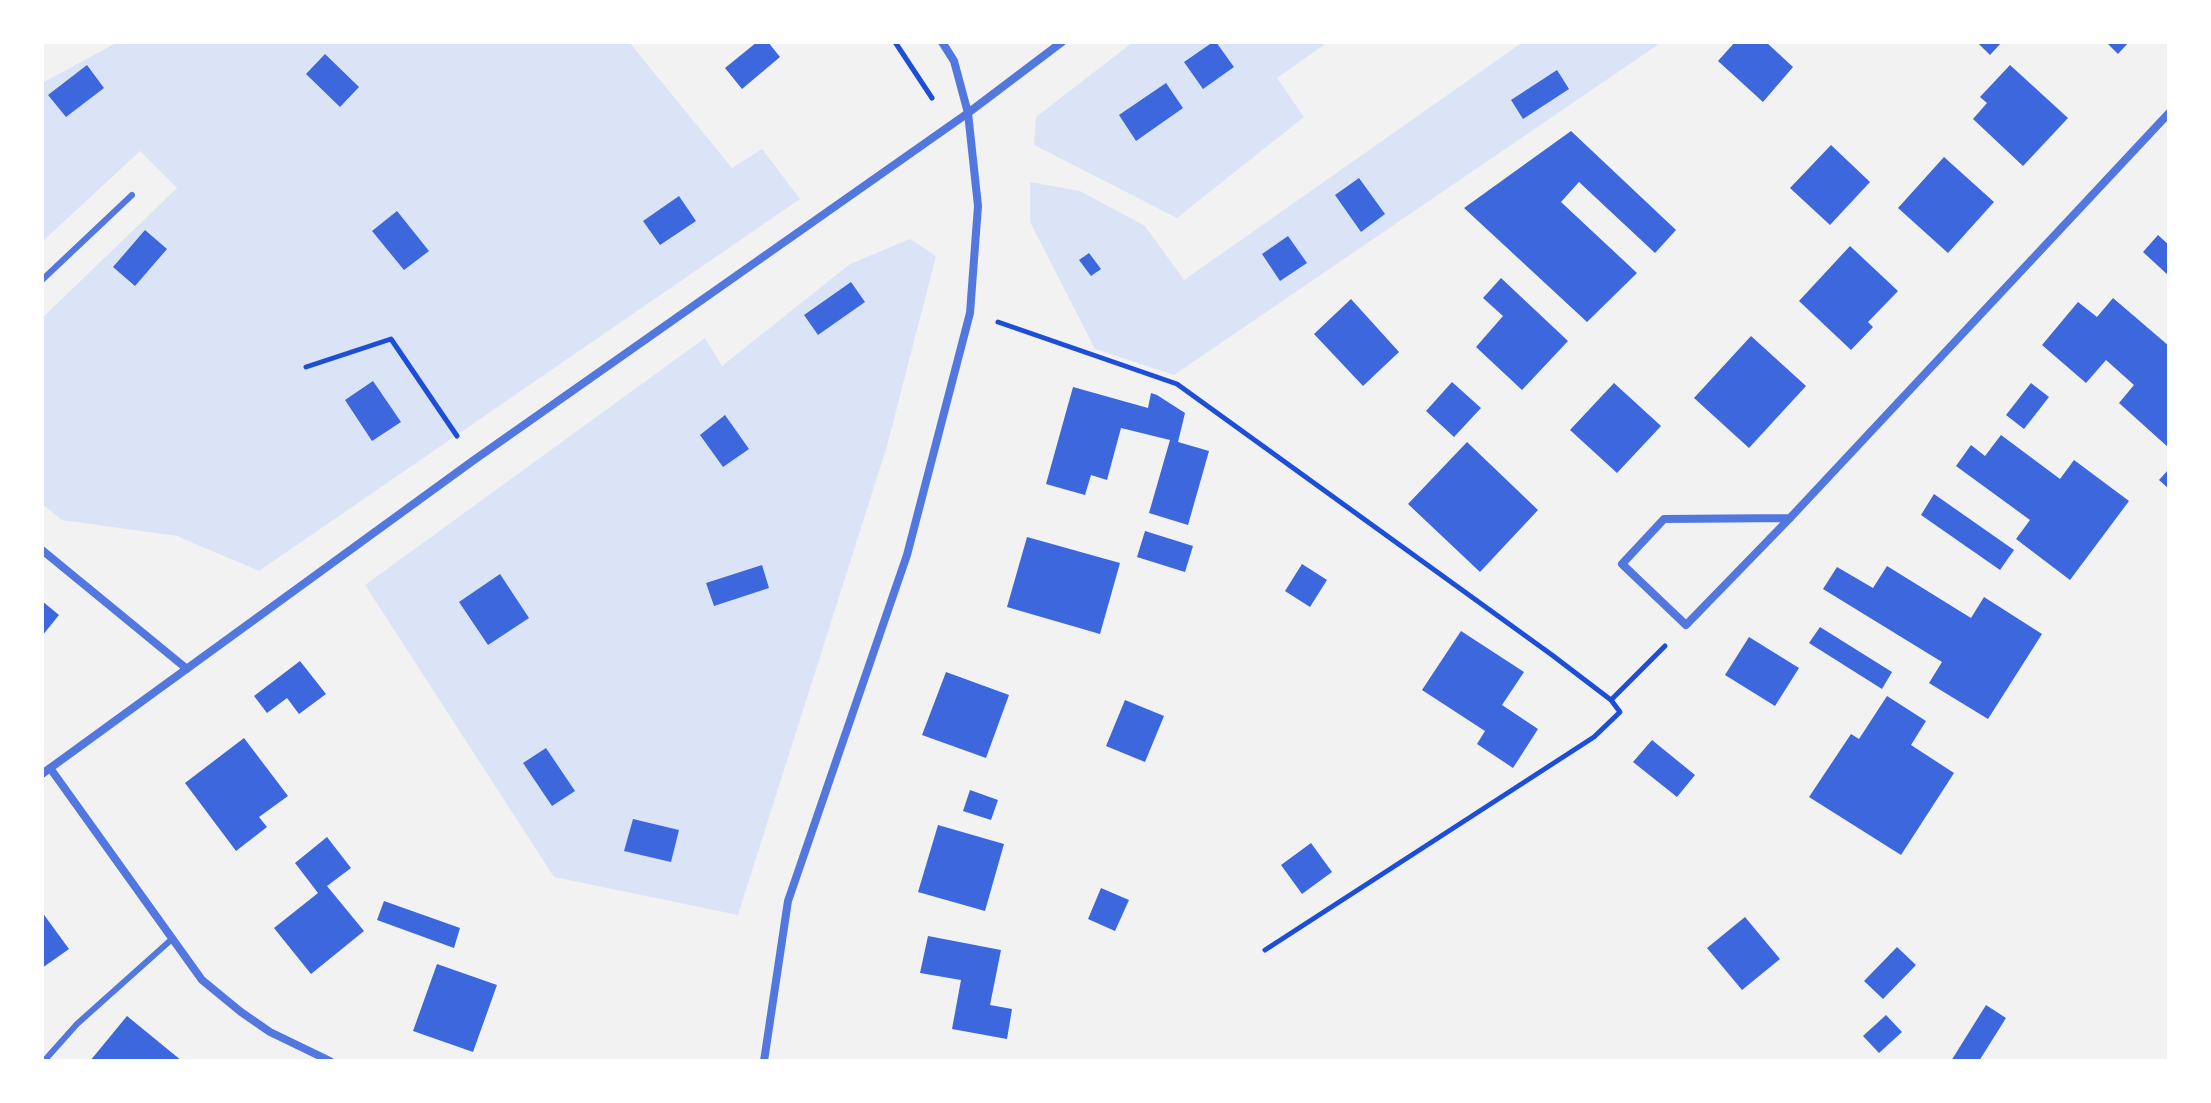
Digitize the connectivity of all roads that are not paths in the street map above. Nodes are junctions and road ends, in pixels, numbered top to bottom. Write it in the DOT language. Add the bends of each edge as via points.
graph roads {
  1 [pos="942,42"];
  2 [pos="1062,42"];
  3 [pos="968,113"];
  4 [pos="2169,113"];
  5 [pos="132,195"];
  6 [pos="42,280"];
  7 [pos="1790,518"];
  8 [pos="42,550"];
  9 [pos="187,669"];
  10 [pos="50,768"];
  11 [pos="42,774"];
  12 [pos="172,939"];
  13 [pos="44,1061"];
  14 [pos="330,1061"];
  15 [pos="764,1061"];
  1 -- 3 [label="street" via="954,61"];
  2 -- 3 [label="street"];
  3 -- 9 [label="street"];
  3 -- 15 [label="street" via="978,206 970,313 907,555 788,901"];
  4 -- 7 [label="street"];
  5 -- 6 [label="lane"];
  7 -- 7 [label="street" via="1686,625 1622,564 1664,519"];
  8 -- 9 [label="street"];
  9 -- 10 [label="street"];
  10 -- 11 [label="street"];
  10 -- 12 [label="street"];
  12 -- 13 [label="lane" via="77,1024"];
  12 -- 14 [label="street" via="202,980 241,1012"];
}
